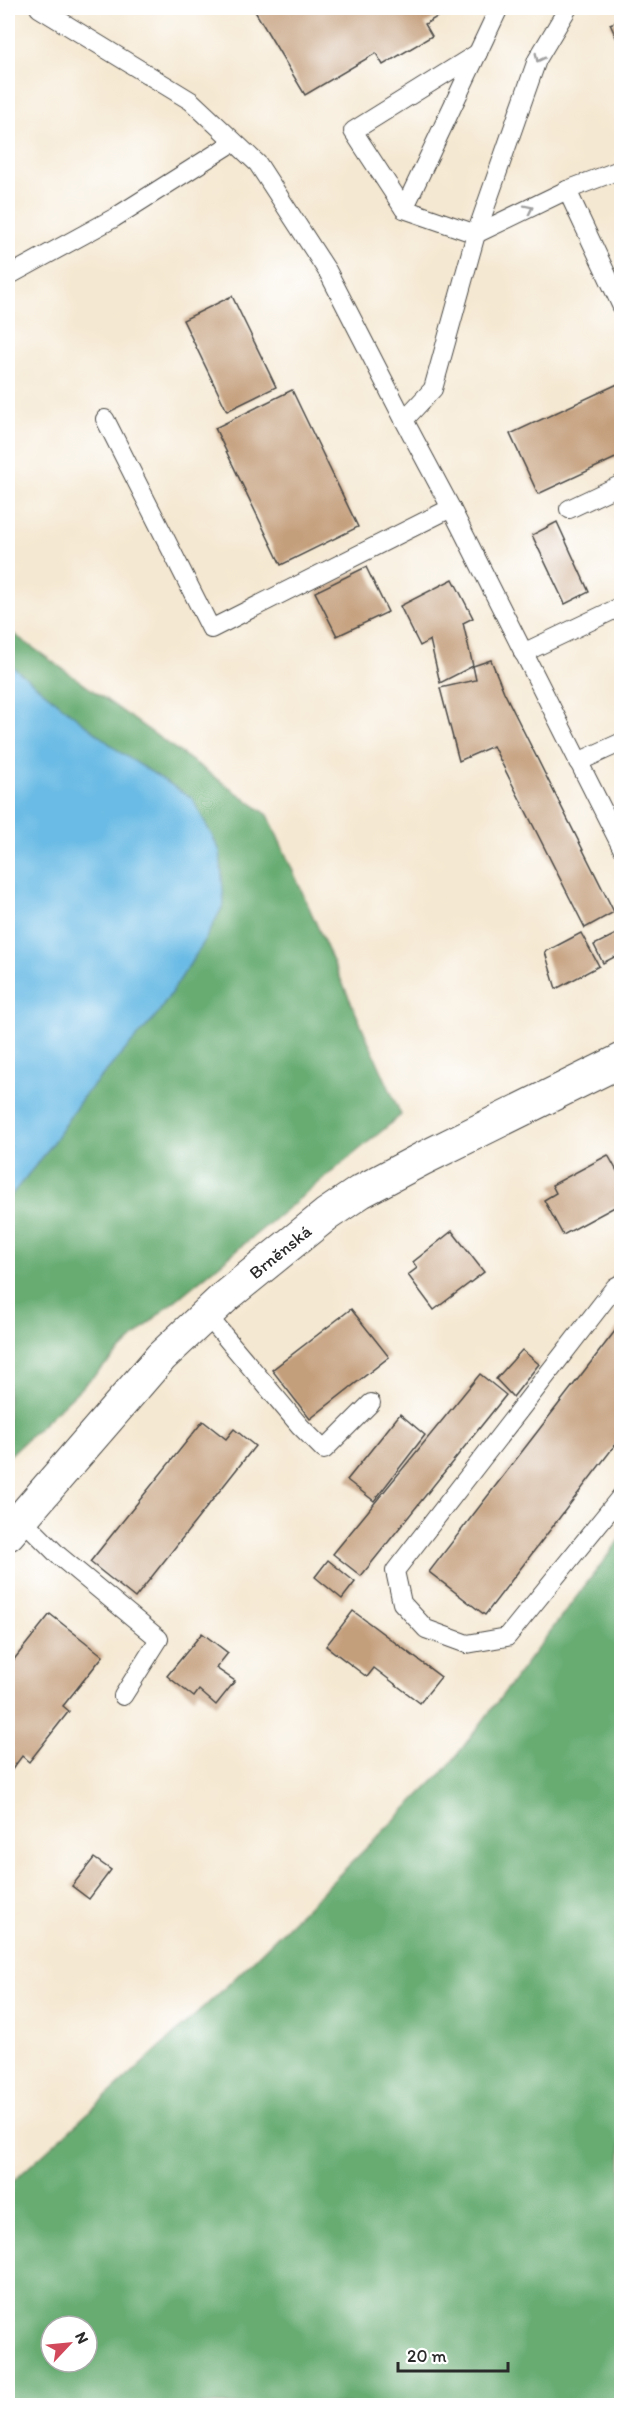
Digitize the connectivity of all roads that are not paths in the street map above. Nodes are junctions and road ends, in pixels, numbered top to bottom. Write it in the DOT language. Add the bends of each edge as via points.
graph roads {
  1 [pos="39,8"];
  2 [pos="498,8"];
  3 [pos="568,8"];
  4 [pos="478,53"];
  5 [pos="234,142"];
  6 [pos="621,169"];
  7 [pos="567,190"];
  8 [pos="405,209"];
  9 [pos="476,234"];
  10 [pos="8,276"];
  11 [pos="621,307"];
  12 [pos="105,419"];
  13 [pos="404,420"];
  14 [pos="621,484"];
  15 [pos="451,508"];
  16 [pos="569,509"];
  17 [pos="621,606"];
  18 [pos="523,653"];
  19 [pos="621,742"];
  20 [pos="578,762"];
  21 [pos="621,848"];
  22 [pos="621,1060"];
  23 [pos="621,1283"];
  24 [pos="206,1314"];
  25 [pos="371,1403"];
  26 [pos="621,1496"];
  27 [pos="14,1526"];
  28 [pos="123,1696"];
  1 -- 5 [label="lane" via="191,101"];
  2 -- 4 [label="lane"];
  3 -- 9 [label="lane, one-way" via="537,60"];
  4 -- 8 [label="lane"];
  4 -- 8 [label="lane" via="353,130"];
  5 -- 10 [label="lane" via="114,218"];
  5 -- 13 [label="lane" via="258,164 328,272"];
  6 -- 7 [label="lane"];
  9 -- 7 [label="lane, one-way"];
  7 -- 11 [label="lane"];
  8 -- 9 [label="lane"];
  9 -- 13 [label="lane" via="433,389"];
  12 -- 15 [label="lane" via="211,629"];
  13 -- 15 [label="lane"];
  14 -- 16 [label="lane"];
  15 -- 18 [label="lane"];
  17 -- 18 [label="lane"];
  18 -- 20 [label="lane"];
  19 -- 20 [label="lane"];
  20 -- 21 [label="lane"];
  22 -- 24 [label="main road, Brněnská" via="360,1192 291,1242"];
  23 -- 26 [label="lane" via="395,1571 402,1603 426,1629 467,1644 507,1637"];
  24 -- 25 [label="lane" via="324,1450"];
  24 -- 27 [label="main road, Brněnská" via="161,1357"];
  27 -- 28 [label="lane" via="59,1556 159,1639"];
}
